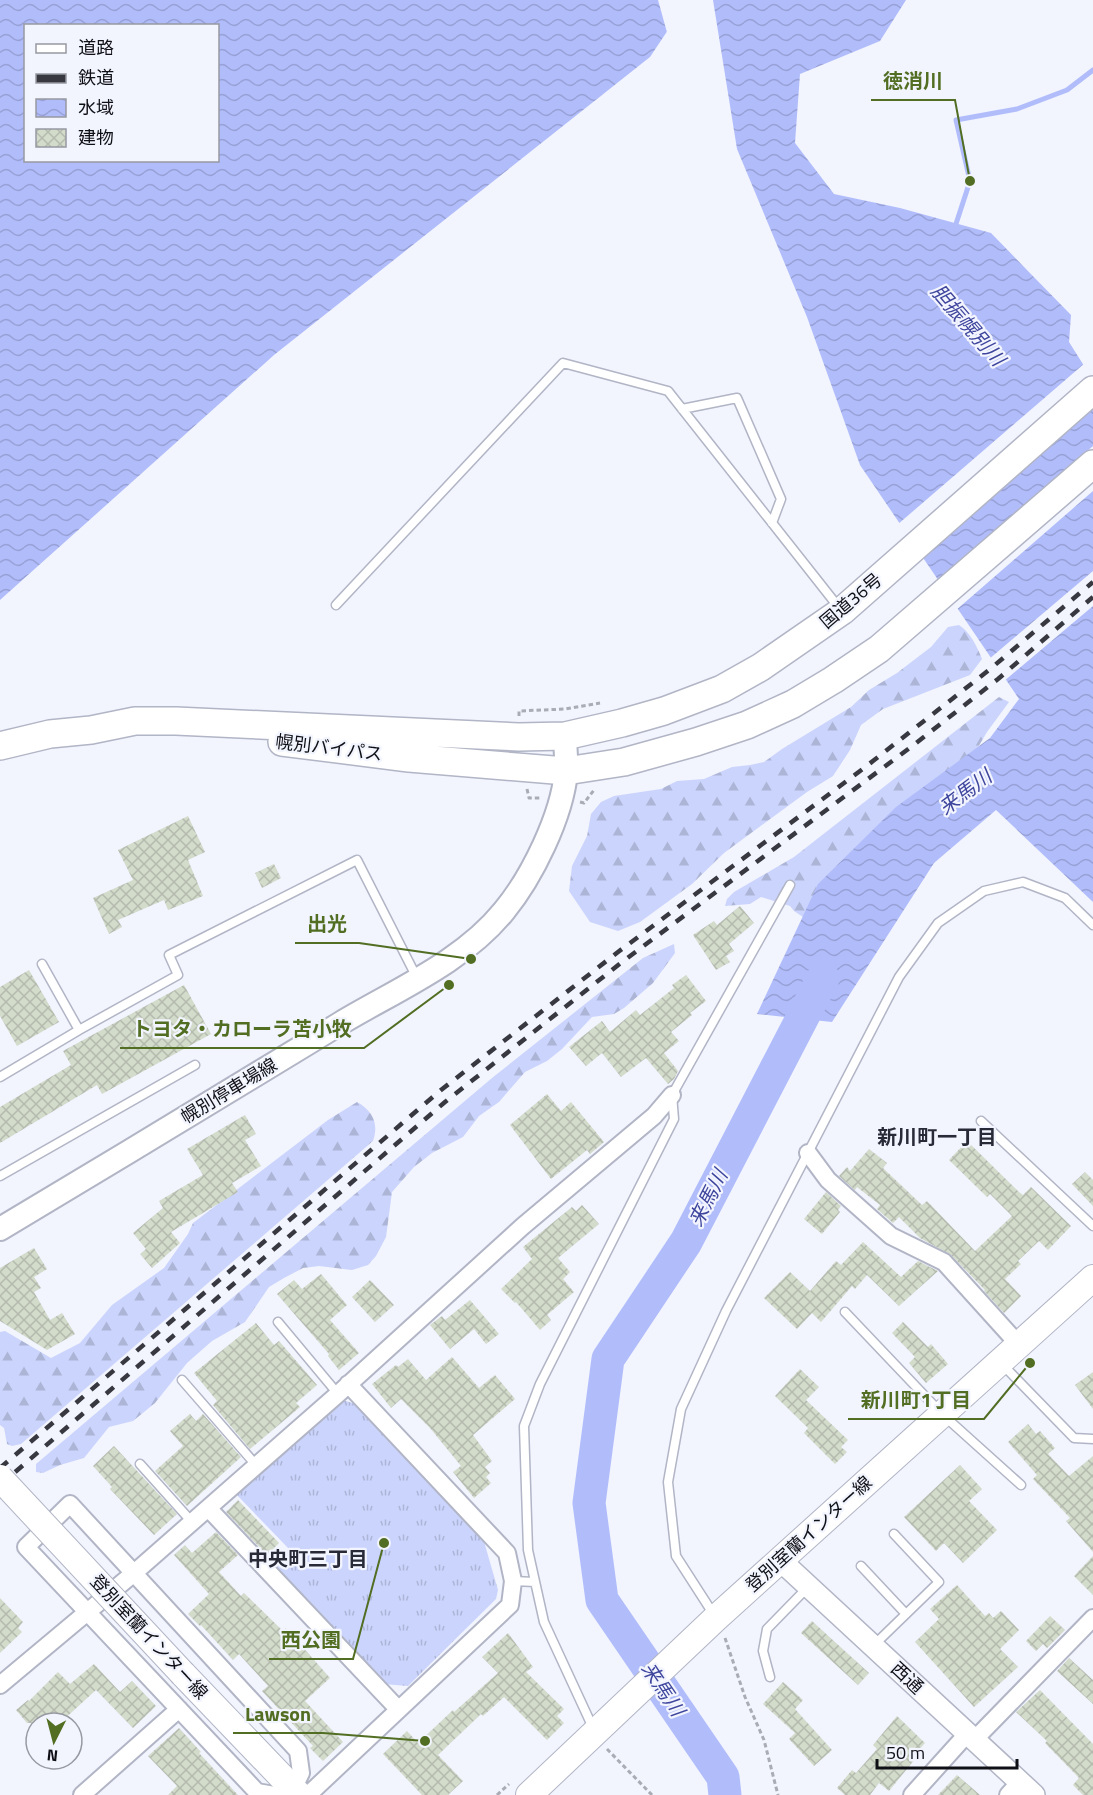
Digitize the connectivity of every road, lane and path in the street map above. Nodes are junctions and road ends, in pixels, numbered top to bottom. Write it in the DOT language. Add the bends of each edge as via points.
graph roads {
  1 [pos="1093,390"];
  2 [pos="682,409"];
  3 [pos="1093,464"];
  4 [pos="772,523"];
  5 [pos="336,605"];
  6 [pos="842,612"];
  7 [pos="91,730"];
  8 [pos="565,736"];
  9 [pos="0,746"];
  10 [pos="566,771"];
  11 [pos="790,885"];
  12 [pos="1093,925"];
  13 [pos="42,964"];
  14 [pos="418,978"];
  15 [pos="79,1030"];
  16 [pos="195,1065"];
  17 [pos="0,1077"];
  18 [pos="672,1095"];
  19 [pos="981,1120"];
  20 [pos="808,1153"];
  21 [pos="0,1176"];
  22 [pos="1093,1226"];
  23 [pos="0,1229"];
  24 [pos="1092,1280"];
  25 [pos="845,1312"];
  26 [pos="278,1322"];
  27 [pos="1019,1345"];
  28 [pos="1000,1362"];
  29 [pos="182,1380"];
  30 [pos="343,1389"];
  31 [pos="942,1414"];
  32 [pos="1093,1439"];
  33 [pos="140,1464"];
  34 [pos="256,1465"];
  35 [pos="0,1478"];
  36 [pos="1021,1485"];
  37 [pos="208,1508"];
  38 [pos="192,1522"];
  39 [pos="894,1533"];
  40 [pos="780,1560"];
  41 [pos="861,1566"];
  42 [pos="134,1573"];
  43 [pos="513,1581"];
  44 [pos="536,1582"];
  45 [pos="809,1587"];
  46 [pos="87,1611"];
  47 [pos="906,1614"];
  48 [pos="1093,1618"];
  49 [pos="715,1629"];
  50 [pos="873,1647"];
  51 [pos="770,1677"];
  52 [pos="0,1685"];
  53 [pos="398,1708"];
  54 [pos="179,1709"];
  55 [pos="602,1734"];
  56 [pos="970,1737"];
  57 [pos="1020,1791"];
  58 [pos="290,1794"];
  59 [pos="82,1795"];
  60 [pos="529,1795"];
  61 [pos="651,1795"];
  62 [pos="778,1795"];
  63 [pos="912,1795"];
  1 -- 6 [label="highway, 国道36号"];
  2 -- 4 [label="lane"];
  2 -- 4 [label="lane" via="737,398 781,499"];
  2 -- 5 [label="lane" via="668,391 562,363"];
  3 -- 10 [label="highway" via="879,649 833,681 747,725 624,762"];
  4 -- 6 [label="lane"];
  6 -- 8 [label="highway, 国道36号" via="722,689 664,711"];
  7 -- 8 [label="highway, 幌別バイパス" via="135,721 176,721"];
  7 -- 9 [label="highway, 幌別バイパス" via="50,734"];
  7 -- 10 [label="highway, 幌別バイパス" via="261,740"];
  8 -- 10 [label="main road, 幌別停車場線"];
  10 -- 14 [label="main road, 幌別停車場線" via="562,800 548,836 525,882 504,912 438,968"];
  11 -- 18 [label="lane"];
  12 -- 20 [label="lane" via="1065,898 1023,882 984,891 938,923 898,977"];
  13 -- 15 [label="lane"];
  14 -- 15 [label="lane" via="357,860 169,955 178,975"];
  14 -- 23 [label="main road, 幌別停車場線"];
  15 -- 17 [label="lane"];
  16 -- 21 [label="lane"];
  18 -- 30 [label="street" via="654,1116 524,1226"];
  18 -- 44 [label="lane" via="674,1119 540,1384 524,1426 528,1550"];
  19 -- 22 [label="lane"];
  20 -- 27 [label="street" via="828,1180 891,1236 944,1262"];
  20 -- 49 [label="lane" via="726,1311 681,1409 668,1482 676,1556"];
  24 -- 27 [label="main road, 登別室蘭インター線"];
  25 -- 31 [label="lane"];
  26 -- 30 [label="lane"];
  27 -- 28 [label="main road, 登別室蘭インター線"];
  28 -- 31 [label="main road, 登別室蘭インター線"];
  28 -- 32 [label="lane" via="1074,1438"];
  29 -- 34 [label="lane"];
  30 -- 34 [label="street"];
  30 -- 43 [label="street" via="507,1553"];
  31 -- 36 [label="lane"];
  31 -- 40 [label="main road, 登別室蘭インター線"];
  33 -- 38 [label="lane"];
  34 -- 37 [label="street"];
  35 -- 58 [label="main road, 登別室蘭インター線, bridge"];
  37 -- 38 [label="street"];
  37 -- 53 [label="street"];
  38 -- 42 [label="street"];
  39 -- 47 [label="lane" via="939,1582"];
  40 -- 45 [label="street, 西通"];
  40 -- 49 [label="main road, 登別室蘭インター線"];
  41 -- 47 [label="lane"];
  42 -- 46 [label="street"];
  42 -- 46 [label="street" via="70,1504 26,1548"];
  42 -- 58 [label="street" via="298,1751 301,1773"];
  43 -- 44 [label="lane"];
  43 -- 53 [label="street" via="510,1605"];
  44 -- 55 [label="lane" via="544,1622"];
  45 -- 50 [label="street, 西通"];
  45 -- 51 [label="lane" via="767,1629 763,1650"];
  46 -- 52 [label="street"];
  46 -- 54 [label="street"];
  47 -- 50 [label="lane"];
  48 -- 56 [label="street"];
  49 -- 55 [label="main road, 登別室蘭インター線"];
  49 -- 62 [label="path" via="764,1740"];
  50 -- 56 [label="street, 西通"];
  53 -- 58 [label="street"];
  54 -- 58 [label="street" via="257,1792"];
  54 -- 59 [label="street"];
  55 -- 60 [label="main road, 登別室蘭インター線"];
  55 -- 61 [label="path"];
  56 -- 57 [label="street, 西通"];
  56 -- 63 [label="street"];
}
